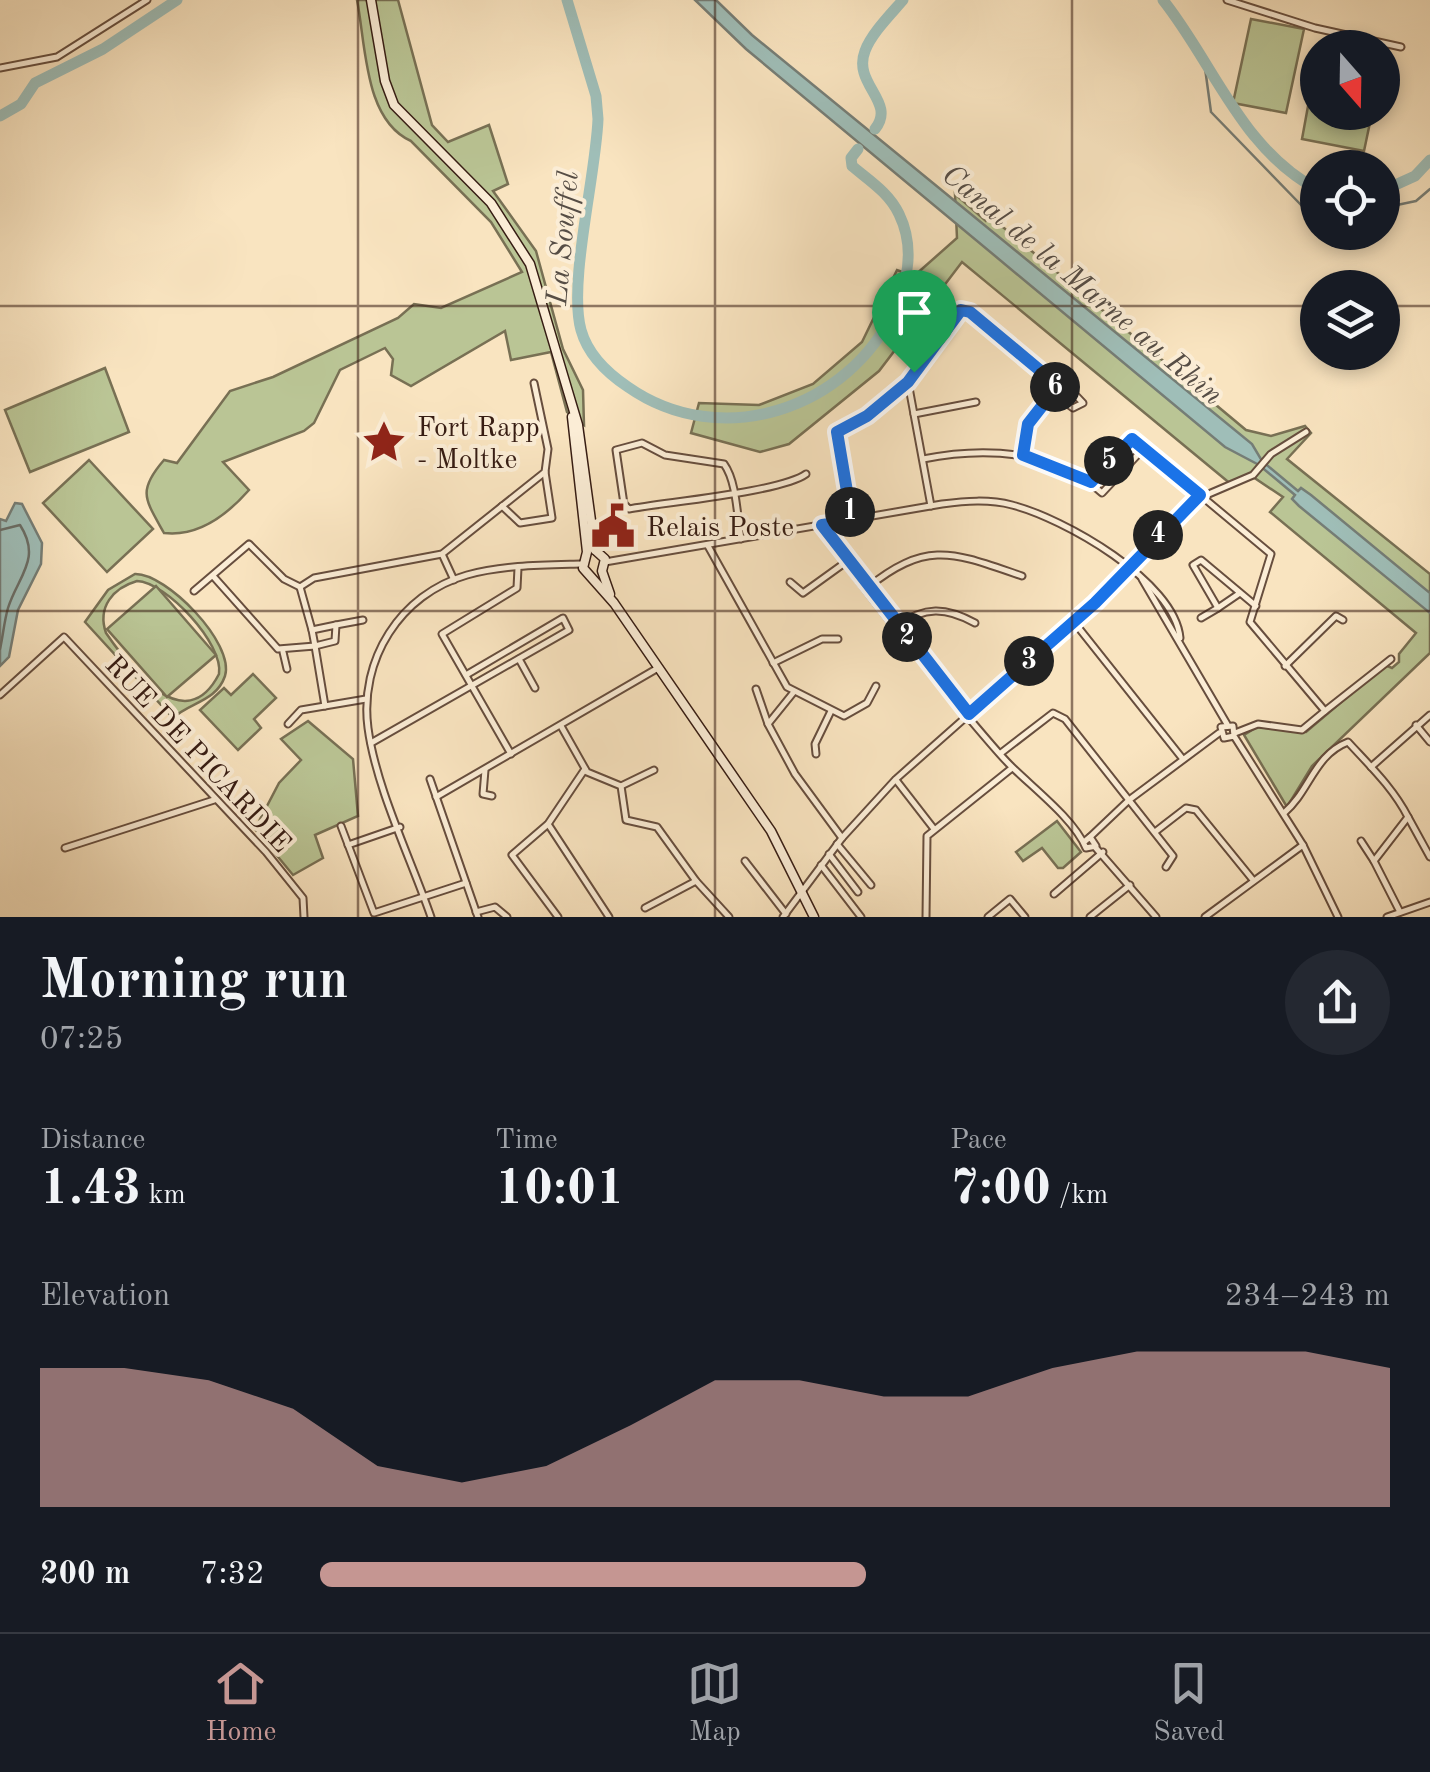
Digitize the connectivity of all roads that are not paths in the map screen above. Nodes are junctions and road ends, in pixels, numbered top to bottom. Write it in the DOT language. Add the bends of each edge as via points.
graph roads {
  1 [pos="147,0"];
  2 [pos="370,0"];
  3 [pos="1227,0"];
  4 [pos="1402,46"];
  5 [pos="0,68"];
  6 [pos="908,382"];
  7 [pos="534,383"];
  8 [pos="1054,389"];
  9 [pos="976,402"];
  10 [pos="914,414"];
  11 [pos="1306,432"];
  12 [pos="1145,448"];
  13 [pos="1023,455"];
  14 [pos="922,459"];
  15 [pos="545,472"];
  16 [pos="806,474"];
  17 [pos="1091,482"];
  18 [pos="732,491"];
  19 [pos="1200,495"];
  20 [pos="502,506"];
  21 [pos="931,506"];
  22 [pos="852,521"];
  23 [pos="822,525"];
  24 [pos="741,539"];
  25 [pos="708,546"];
  26 [pos="591,551"];
  27 [pos="442,554"];
  28 [pos="846,562"];
  29 [pos="581,564"];
  30 [pos="604,566"];
  31 [pos="1127,567"];
  32 [pos="518,568"];
  33 [pos="592,574"];
  34 [pos="212,576"];
  35 [pos="1022,576"];
  36 [pos="454,580"];
  37 [pos="790,582"];
  38 [pos="300,587"];
  39 [pos="867,588"];
  40 [pos="194,591"];
  41 [pos="1240,592"];
  42 [pos="614,603"];
  43 [pos="1256,606"];
  44 [pos="1218,608"];
  45 [pos="1201,618"];
  46 [pos="363,620"];
  47 [pos="1343,620"];
  48 [pos="1074,622"];
  49 [pos="975,623"];
  50 [pos="336,626"];
  51 [pos="898,626"];
  52 [pos="312,630"];
  53 [pos="838,639"];
  54 [pos="315,646"];
  55 [pos="284,652"];
  56 [pos="519,659"];
  57 [pos="1391,659"];
  58 [pos="773,663"];
  59 [pos="1285,666"];
  60 [pos="658,668"];
  61 [pos="287,669"];
  62 [pos="466,675"];
  63 [pos="472,686"];
  64 [pos="876,686"];
  65 [pos="536,688"];
  66 [pos="756,689"];
  67 [pos="793,693"];
  68 [pos="0,695"];
  69 [pos="366,699"];
  70 [pos="326,706"];
  71 [pos="831,711"];
  72 [pos="1325,711"];
  73 [pos="969,714"];
  74 [pos="1430,714"];
  75 [pos="288,724"];
  76 [pos="768,724"];
  77 [pos="1228,724"];
  78 [pos="1416,725"];
  79 [pos="561,726"];
  80 [pos="1220,732"];
  81 [pos="1234,734"];
  82 [pos="1430,742"];
  83 [pos="371,743"];
  84 [pos="816,754"];
  85 [pos="1001,754"];
  86 [pos="511,755"];
  87 [pos="1182,758"];
  88 [pos="1371,767"];
  89 [pos="1012,768"];
  90 [pos="585,769"];
  91 [pos="484,770"];
  92 [pos="654,770"];
  93 [pos="896,779"];
  94 [pos="430,780"];
  95 [pos="622,786"];
  96 [pos="492,796"];
  97 [pos="436,797"];
  98 [pos="214,800"];
  99 [pos="1129,800"];
  100 [pos="1284,813"];
  101 [pos="1408,817"];
  102 [pos="548,824"];
  103 [pos="341,826"];
  104 [pos="400,827"];
  105 [pos="934,830"];
  106 [pos="1155,832"];
  107 [pos="1090,837"];
  108 [pos="839,841"];
  109 [pos="1361,841"];
  110 [pos="1084,842"];
  111 [pos="348,845"];
  112 [pos="1303,846"];
  113 [pos="1095,847"];
  114 [pos="65,848"];
  115 [pos="1104,852"];
  116 [pos="829,854"];
  117 [pos="1430,857"];
  118 [pos="746,860"];
  119 [pos="1374,861"];
  120 [pos="820,865"];
  121 [pos="1166,868"];
  122 [pos="1252,880"];
  123 [pos="696,881"];
  124 [pos="466,883"];
  125 [pos="1130,885"];
  126 [pos="870,886"];
  127 [pos="802,890"];
  128 [pos="858,892"];
  129 [pos="1054,894"];
  130 [pos="424,896"];
  131 [pos="1430,902"];
  132 [pos="645,908"];
  133 [pos="1400,912"];
  134 [pos="477,915"];
  135 [pos="784,916"];
  136 [pos="304,917"];
  137 [pos="431,917"];
  138 [pos="507,917"];
  139 [pos="558,917"];
  140 [pos="608,917"];
  141 [pos="730,917"];
  142 [pos="814,917"];
  143 [pos="861,917"];
  144 [pos="926,917"];
  145 [pos="988,917"];
  146 [pos="1025,917"];
  147 [pos="1090,917"];
  148 [pos="1156,917"];
  149 [pos="1205,917"];
  150 [pos="1338,917"];
  151 [pos="1387,917"];
  1 -- 5 [label="street" via="56,57"];
  2 -- 26 [label="main road" via="392,101 518,240 542,294 571,402"];
  3 -- 4 [label="street"];
  6 -- 8 [label="street" via="964,310 1051,378"];
  6 -- 10 [label="street"];
  6 -- 22 [label="street" via="837,432"];
  7 -- 15 [label="street" via="548,450"];
  8 -- 8 [label="street" via="1073,408 1083,403 1066,384"];
  8 -- 13 [label="street" via="1028,424"];
  9 -- 10 [label="street"];
  10 -- 14 [label="street"];
  11 -- 19 [label="street" via="1267,457 1254,474"];
  12 -- 17 [label="street" via="1127,440"];
  12 -- 17 [label="street" via="1106,492"];
  12 -- 19 [label="street"];
  13 -- 14 [label="street"];
  13 -- 17 [label="street"];
  14 -- 21 [label="street"];
  15 -- 20 [label="street"];
  15 -- 20 [label="street" via="552,518 520,523"];
  16 -- 18 [label="street"];
  18 -- 18 [label="street" via="724,464 665,455 642,443 616,454 629,508"];
  18 -- 24 [label="street"];
  19 -- 31 [label="street"];
  19 -- 43 [label="street" via="1272,554"];
  20 -- 27 [label="street"];
  21 -- 22 [label="street"];
  21 -- 31 [label="street" via="1015,506 1059,524"];
  22 -- 23 [label="street"];
  23 -- 24 [label="street"];
  23 -- 28 [label="street"];
  24 -- 25 [label="street"];
  25 -- 30 [label="street"];
  25 -- 58 [label="street"];
  26 -- 29 [label="main road"];
  26 -- 30 [label="main road"];
  27 -- 36 [label="street"];
  27 -- 38 [label="street" via="314,578"];
  28 -- 37 [label="street" via="803,593"];
  28 -- 39 [label="street"];
  29 -- 32 [label="street"];
  29 -- 33 [label="main road"];
  30 -- 33 [label="main road"];
  30 -- 42 [label="main road"];
  31 -- 48 [label="street"];
  31 -- 77 [label="street" via="1180,638"];
  32 -- 36 [label="street"];
  32 -- 62 [label="street" via="518,588 442,634"];
  33 -- 42 [label="main road"];
  34 -- 38 [label="street" via="252,544"];
  34 -- 40 [label="street"];
  34 -- 55 [label="street"];
  35 -- 39 [label="street" via="969,556 935,553 895,566"];
  36 -- 69 [label="street" via="399,620 373,665"];
  38 -- 52 [label="street"];
  39 -- 51 [label="street"];
  41 -- 43 [label="street"];
  41 -- 44 [label="street"];
  41 -- 44 [label="street" via="1201,560 1193,565"];
  42 -- 60 [label="main road"];
  43 -- 59 [label="street" via="1252,627"];
  44 -- 45 [label="street"];
  46 -- 50 [label="street"];
  47 -- 59 [label="street" via="1336,616"];
  48 -- 73 [label="street"];
  48 -- 87 [label="street"];
  49 -- 51 [label="street" via="930,610"];
  50 -- 52 [label="street"];
  50 -- 54 [label="street" via="335,641"];
  51 -- 73 [label="street"];
  52 -- 54 [label="street"];
  53 -- 58 [label="street" via="822,639"];
  54 -- 55 [label="street"];
  54 -- 70 [label="street"];
  55 -- 61 [label="street"];
  56 -- 62 [label="street" via="570,630 563,618"];
  56 -- 63 [label="street"];
  56 -- 65 [label="street"];
  57 -- 72 [label="street"];
  58 -- 67 [label="street"];
  59 -- 72 [label="street"];
  60 -- 79 [label="street"];
  60 -- 127 [label="main road" via="771,831"];
  62 -- 63 [label="street"];
  63 -- 83 [label="street"];
  63 -- 86 [label="street"];
  64 -- 71 [label="street" via="849,715"];
  66 -- 76 [label="street"];
  67 -- 71 [label="street"];
  67 -- 76 [label="street"];
  68 -- 98 [label="street, RUE DE PICARDIE" via="64,637"];
  69 -- 70 [label="street"];
  69 -- 83 [label="street"];
  70 -- 75 [label="street" via="301,710"];
  71 -- 84 [label="street" via="814,744"];
  72 -- 81 [label="street" via="1302,730 1258,724"];
  73 -- 85 [label="street"];
  73 -- 93 [label="street"];
  74 -- 78 [label="street"];
  76 -- 108 [label="street"];
  77 -- 80 [label="street"];
  77 -- 81 [label="street"];
  78 -- 82 [label="street"];
  78 -- 88 [label="street"];
  79 -- 86 [label="street"];
  79 -- 90 [label="street"];
  80 -- 81 [label="street" via="1224,738"];
  80 -- 87 [label="street"];
  81 -- 100 [label="street"];
  83 -- 104 [label="street"];
  85 -- 89 [label="street"];
  85 -- 99 [label="street" via="1053,713 1065,719"];
  86 -- 91 [label="street"];
  87 -- 99 [label="street"];
  88 -- 100 [label="street" via="1344,742 1315,766"];
  88 -- 101 [label="street" via="1381,784 1394,789"];
  89 -- 105 [label="street"];
  89 -- 110 [label="street"];
  90 -- 95 [label="street"];
  90 -- 102 [label="street"];
  91 -- 96 [label="street" via="483,794"];
  91 -- 97 [label="street"];
  92 -- 95 [label="street"];
  93 -- 105 [label="street"];
  93 -- 108 [label="street"];
  94 -- 97 [label="street"];
  95 -- 123 [label="street" via="626,820 657,827"];
  97 -- 124 [label="street"];
  98 -- 114 [label="street"];
  98 -- 136 [label="street, RUE DE PICARDIE" via="303,898"];
  99 -- 106 [label="street"];
  99 -- 107 [label="street"];
  100 -- 112 [label="street"];
  101 -- 117 [label="street"];
  101 -- 119 [label="street"];
  102 -- 139 [label="street" via="512,854"];
  102 -- 140 [label="street"];
  103 -- 111 [label="street"];
  104 -- 111 [label="street"];
  104 -- 130 [label="street"];
  105 -- 144 [label="street" via="925,857"];
  106 -- 121 [label="street" via="1173,856"];
  106 -- 122 [label="street" via="1186,808 1196,810"];
  107 -- 110 [label="street"];
  107 -- 113 [label="street"];
  108 -- 116 [label="street"];
  108 -- 126 [label="street"];
  109 -- 119 [label="street"];
  110 -- 113 [label="street"];
  111 -- 130 [label="street" via="374,913"];
  112 -- 122 [label="street"];
  112 -- 150 [label="street"];
  113 -- 115 [label="street"];
  115 -- 125 [label="street"];
  115 -- 129 [label="street"];
  116 -- 120 [label="street"];
  116 -- 128 [label="street"];
  118 -- 135 [label="street"];
  119 -- 133 [label="street"];
  120 -- 127 [label="street"];
  120 -- 143 [label="street"];
  122 -- 149 [label="street"];
  123 -- 132 [label="street"];
  123 -- 141 [label="street"];
  124 -- 130 [label="street"];
  124 -- 134 [label="street"];
  125 -- 147 [label="street"];
  125 -- 148 [label="street"];
  127 -- 135 [label="street"];
  127 -- 142 [label="main road"];
  130 -- 137 [label="street"];
  131 -- 133 [label="street"];
  133 -- 151 [label="street"];
  134 -- 138 [label="street" via="495,907"];
  145 -- 146 [label="street" via="1010,899"];
}
